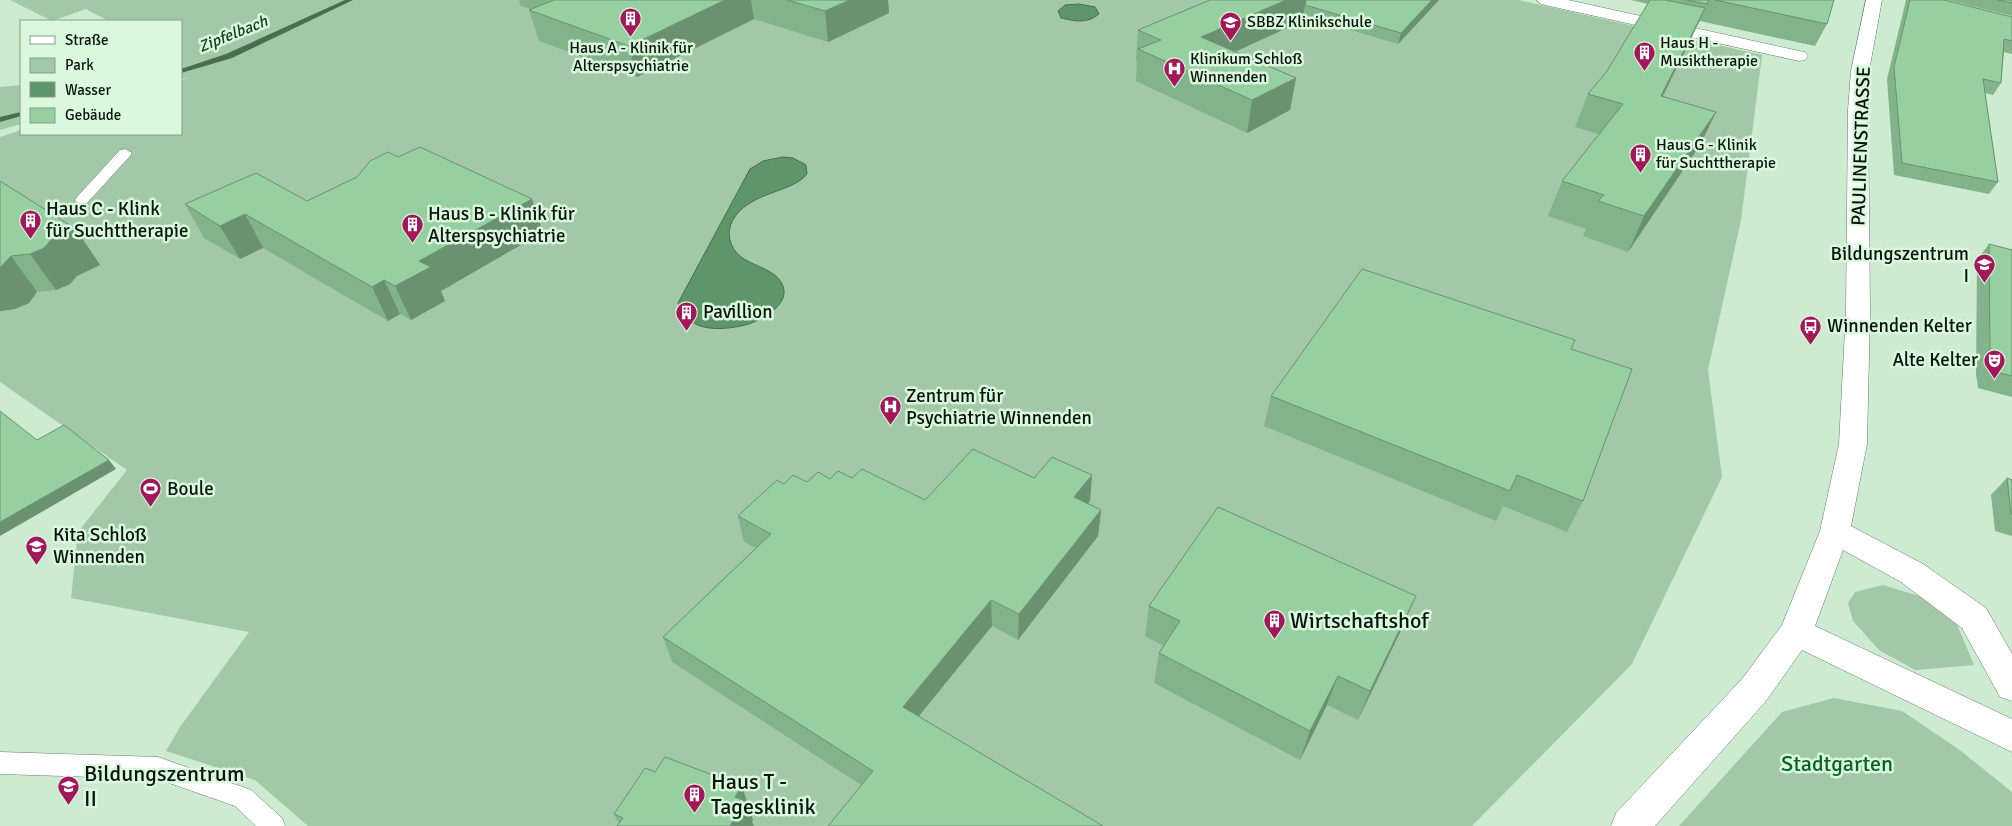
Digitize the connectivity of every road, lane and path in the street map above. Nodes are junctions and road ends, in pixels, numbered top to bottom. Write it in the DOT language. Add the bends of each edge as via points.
graph roads {
  1 [pos="1545,0"];
  2 [pos="1874,0"];
  3 [pos="1799,56"];
  4 [pos="125,153"];
  5 [pos="82,200"];
  6 [pos="1835,531"];
  7 [pos="1796,632"];
  8 [pos="2012,686"];
  9 [pos="2012,736"];
  10 [pos="0,763"];
  11 [pos="273,826"];
  12 [pos="1630,826"];
  1 -- 3 [label="street"];
  2 -- 6 [label="street, PAULINENSTRASSE" via="1860,71 1858,110 1858,311 1853,444"];
  4 -- 5 [label="lane"];
  6 -- 7 [label="street, PAULINENSTRASSE"];
  6 -- 8 [label="street" via="1912,573 1974,618"];
  7 -- 9 [label="street"];
  7 -- 12 [label="street, PAULINENSTRASSE" via="1754,690"];
  10 -- 11 [label="lane" via="158,768 243,798"];
}
